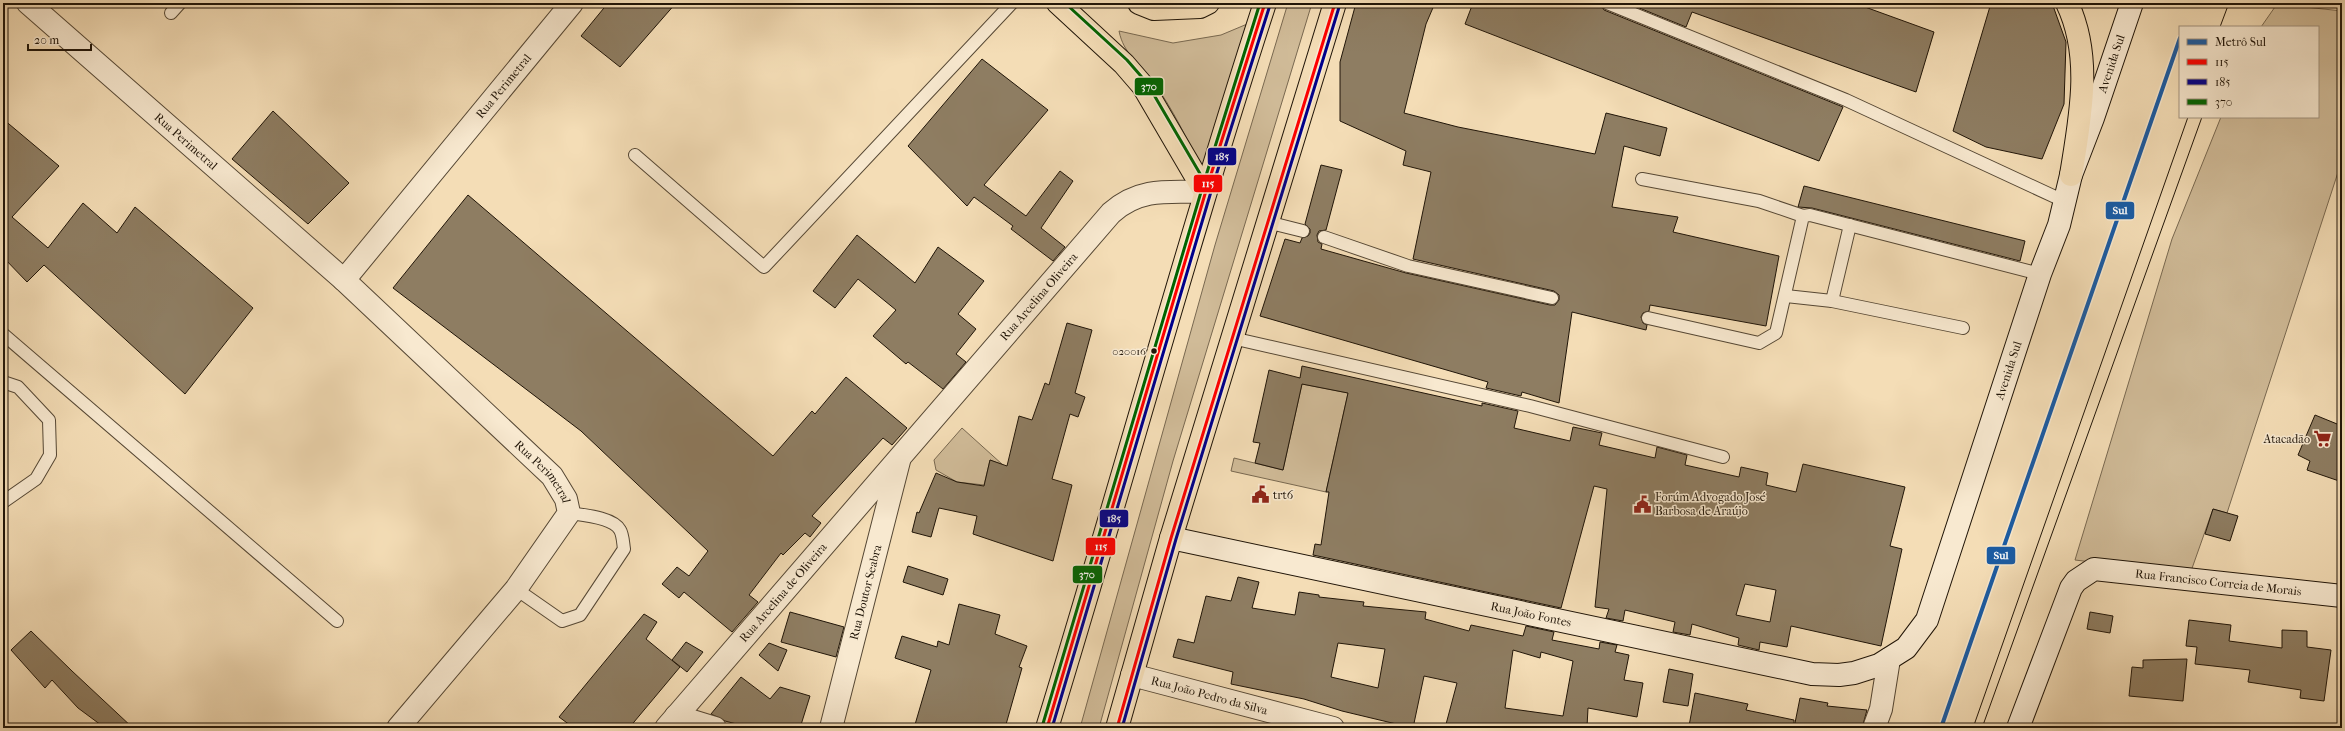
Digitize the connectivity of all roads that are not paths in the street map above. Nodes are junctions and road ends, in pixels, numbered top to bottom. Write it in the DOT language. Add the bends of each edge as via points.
graph roads {
  1 [pos="28,3"];
  2 [pos="180,3"];
  3 [pos="572,3"];
  4 [pos="1012,3"];
  5 [pos="1058,3"];
  6 [pos="1139,3"];
  7 [pos="1208,3"];
  8 [pos="1265,3"];
  9 [pos="1334,3"];
  10 [pos="1607,3"];
  11 [pos="2067,3"];
  12 [pos="2132,3"];
  13 [pos="171,13"];
  14 [pos="635,155"];
  15 [pos="2071,175"];
  16 [pos="1642,179"];
  17 [pos="1206,192"];
  18 [pos="2064,201"];
  19 [pos="1804,216"];
  20 [pos="1268,222"];
  21 [pos="1850,225"];
  22 [pos="1303,232"];
  23 [pos="1324,236"];
  24 [pos="2040,274"];
  25 [pos="344,280"];
  26 [pos="1786,296"];
  27 [pos="1552,298"];
  28 [pos="1832,301"];
  29 [pos="1648,318"];
  30 [pos="1963,328"];
  31 [pos="3,334"];
  32 [pos="1232,338"];
  33 [pos="3,382"];
  34 [pos="900,456"];
  35 [pos="1723,457"];
  36 [pos="3,502"];
  37 [pos="569,513"];
  38 [pos="1171,538"];
  39 [pos="516,589"];
  40 [pos="2342,596"];
  41 [pos="337,621"];
  42 [pos="1889,659"];
  43 [pos="1132,675"];
  44 [pos="671,722"];
  45 [pos="398,728"];
  46 [pos="716,728"];
  47 [pos="832,728"];
  48 [pos="1048,728"];
  49 [pos="1117,728"];
  50 [pos="1333,728"];
  51 [pos="1874,728"];
  52 [pos="2018,728"];
  1 -- 25 [label="street, Rua Perimetral"];
  2 -- 13 [label="lane"];
  3 -- 25 [label="street, Rua Perimetral"];
  4 -- 14 [label="lane" via="764,267"];
  5 -- 17 [label="main road" via="1124,64 1143,86"];
  6 -- 7 [label="main road" via="1154,9 1200,7"];
  8 -- 17 [label="main road"];
  9 -- 20 [label="main road"];
  10 -- 18 [label="lane" via="1846,100"];
  11 -- 15 [label="main road" via="2081,46 2082,80 2080,118"];
  12 -- 15 [label="street, Avenida Sul" via="2094,118"];
  15 -- 18 [label="street, Avenida Sul"];
  16 -- 19 [label="lane" via="1759,201"];
  17 -- 34 [label="street, Rua Arcelina Oliveira" via="1158,192 1132,198 1121,204"];
  17 -- 48 [label="main road"];
  18 -- 24 [label="street, Avenida Sul" via="2059,225"];
  19 -- 21 [label="lane" via="1810,215"];
  19 -- 26 [label="lane"];
  20 -- 22 [label="lane"];
  20 -- 32 [label="main road"];
  21 -- 24 [label="lane"];
  21 -- 28 [label="lane"];
  23 -- 27 [label="lane" via="1408,266"];
  24 -- 42 [label="street, Avenida Sul" via="1927,620 1906,648"];
  25 -- 37 [label="street, Rua Perimetral" via="552,476 566,499"];
  26 -- 28 [label="lane"];
  26 -- 29 [label="lane" via="1776,333 1759,343"];
  28 -- 30 [label="lane"];
  31 -- 41 [label="lane"];
  32 -- 35 [label="lane" via="1530,406"];
  32 -- 38 [label="main road"];
  33 -- 36 [label="lane" via="18,387 49,420 50,454 36,479"];
  34 -- 44 [label="street, Rua Arcelina de Oliveira"];
  34 -- 47 [label="street, Rua Doutor Seabra"];
  37 -- 39 [label="street, Rua Perimetral"];
  37 -- 39 [label="lane" via="594,516 614,525 620,530 624,549 580,616 562,621"];
  38 -- 42 [label="street, Rua João Fontes" via="1812,674 1854,673"];
  38 -- 43 [label="main road"];
  39 -- 45 [label="street, Rua Perimetral"];
  40 -- 52 [label="street, Rua Francisco Correia de Morais" via="2094,569 2076,581 2071,588"];
  42 -- 51 [label="street" via="1881,709"];
  43 -- 49 [label="main road"];
  43 -- 50 [label="street, Rua João Pedro da Silva"];
  44 -- 46 [label="street"];
}
